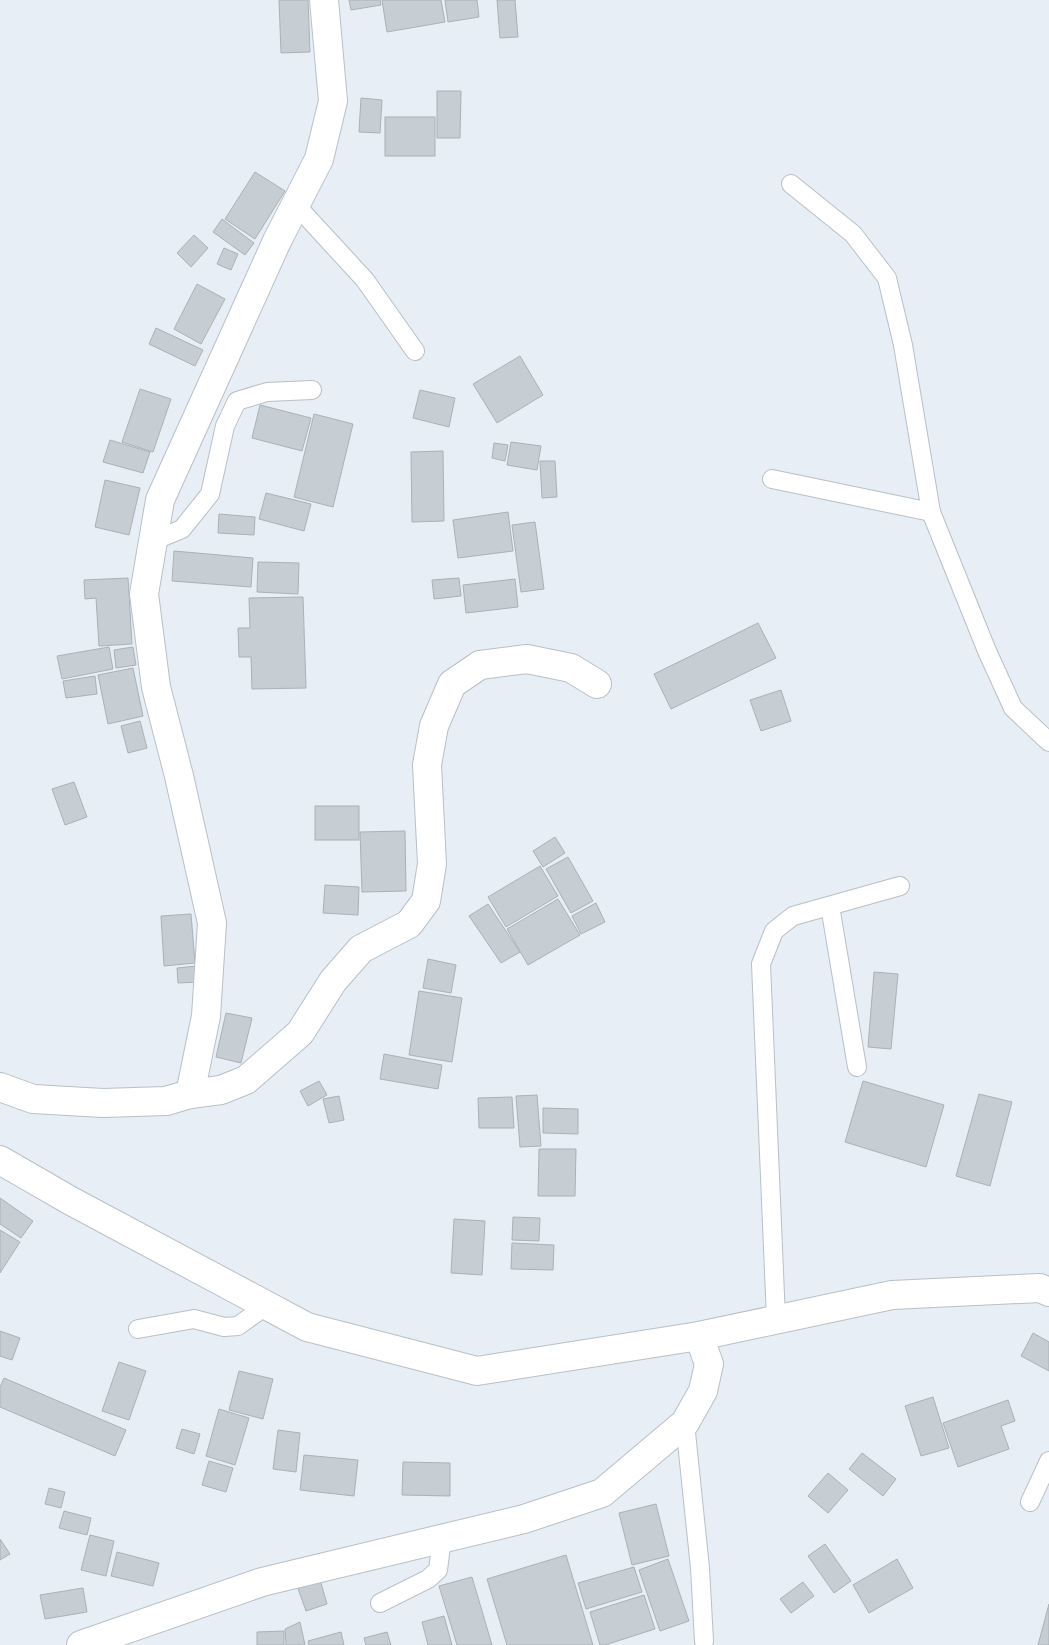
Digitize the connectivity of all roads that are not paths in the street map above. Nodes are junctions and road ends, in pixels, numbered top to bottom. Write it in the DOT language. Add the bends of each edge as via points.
graph roads {
  1 [pos="324,0"];
  2 [pos="791,184"];
  3 [pos="296,205"];
  4 [pos="415,351"];
  5 [pos="312,390"];
  6 [pos="772,479"];
  7 [pos="931,512"];
  8 [pos="152,541"];
  9 [pos="597,684"];
  10 [pos="1049,742"];
  11 [pos="900,886"];
  12 [pos="830,906"];
  13 [pos="857,1067"];
  14 [pos="0,1087"];
  15 [pos="190,1094"];
  16 [pos="0,1160"];
  17 [pos="1046,1285"];
  18 [pos="267,1305"];
  19 [pos="776,1319"];
  20 [pos="138,1329"];
  21 [pos="699,1336"];
  22 [pos="685,1423"];
  23 [pos="1049,1461"];
  24 [pos="1030,1502"];
  25 [pos="442,1538"];
  26 [pos="380,1603"];
  27 [pos="704,1641"];
  28 [pos="81,1645"];
  1 -- 3 [label="street" via="332,100 319,159"];
  2 -- 7 [label="lane" via="854,234 887,278 903,345"];
  3 -- 4 [label="lane" via="365,280"];
  3 -- 8 [label="street" via="160,500"];
  5 -- 8 [label="lane" via="267,392 237,401 226,426 210,494 182,529"];
  6 -- 7 [label="lane"];
  7 -- 10 [label="lane" via="1013,708"];
  8 -- 15 [label="street" via="144,594 156,686 212,923 206,1016"];
  9 -- 15 [label="street" via="571,668 527,659 480,665 452,684 434,726 427,765 432,864 426,901 409,924 361,949 333,981 300,1033 246,1080 222,1090"];
  11 -- 12 [label="lane"];
  12 -- 13 [label="lane"];
  12 -- 19 [label="lane" via="793,916 774,931 761,964"];
  14 -- 15 [label="street" via="33,1099 103,1103 166,1101"];
  16 -- 18 [label="street"];
  17 -- 19 [label="street" via="892,1295"];
  18 -- 20 [label="lane" via="238,1326 224,1327 194,1319"];
  18 -- 21 [label="street" via="308,1327 477,1371"];
  19 -- 21 [label="street"];
  21 -- 22 [label="street" via="709,1364 703,1391"];
  22 -- 25 [label="street" via="602,1493 524,1519"];
  22 -- 27 [label="lane"];
  23 -- 24 [label="lane"];
  25 -- 26 [label="lane" via="438,1570 428,1580"];
  25 -- 28 [label="street" via="262,1582"];
}
